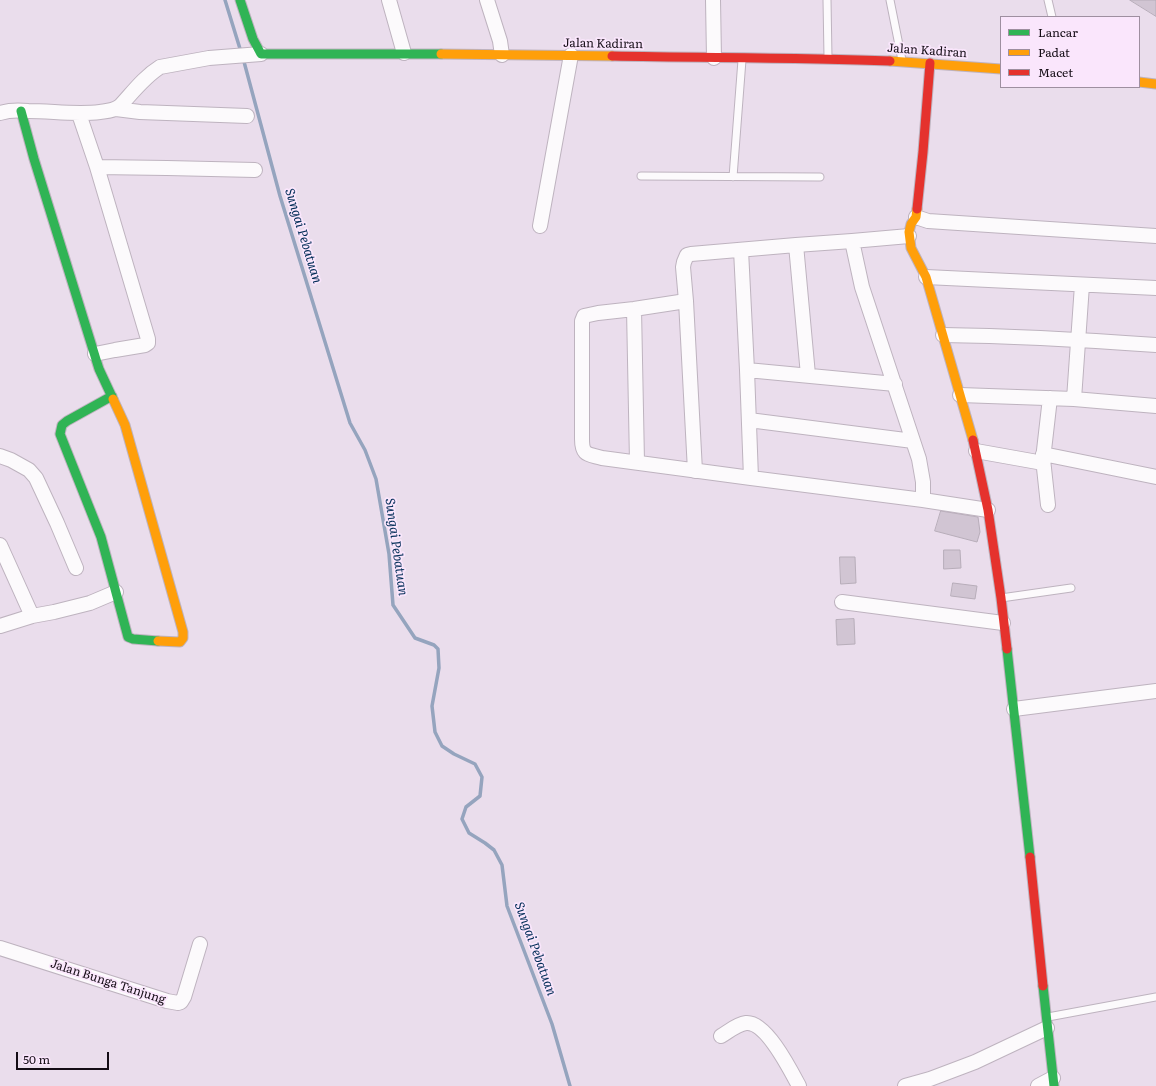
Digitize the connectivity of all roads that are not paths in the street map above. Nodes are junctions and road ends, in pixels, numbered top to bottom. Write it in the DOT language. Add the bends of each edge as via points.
graph roads {
  1 [pos="240,0"];
  2 [pos="389,0"];
  3 [pos="487,0"];
  4 [pos="714,0"];
  5 [pos="827,0"];
  6 [pos="890,0"];
  7 [pos="1048,0"];
  8 [pos="1052,16"];
  9 [pos="404,53"];
  10 [pos="261,54"];
  11 [pos="502,54"];
  12 [pos="571,55"];
  13 [pos="714,58"];
  14 [pos="742,58"];
  15 [pos="828,58"];
  16 [pos="902,60"];
  17 [pos="930,63"];
  18 [pos="1000,69"];
  19 [pos="1140,82"];
  20 [pos="1156,84"];
  21 [pos="116,109"];
  22 [pos="21,110"];
  23 [pos="0,113"];
  24 [pos="79,114"];
  25 [pos="247,116"];
  26 [pos="97,167"];
  27 [pos="255,170"];
  28 [pos="641,176"];
  29 [pos="733,177"];
  30 [pos="820,177"];
  31 [pos="916,217"];
  32 [pos="540,226"];
  33 [pos="909,236"];
  34 [pos="1156,236"];
  35 [pos="852,241"];
  36 [pos="796,245"];
  37 [pos="741,250"];
  38 [pos="926,277"];
  39 [pos="1082,285"];
  40 [pos="1156,288"];
  41 [pos="686,301"];
  42 [pos="634,309"];
  43 [pos="943,336"];
  44 [pos="1078,339"];
  45 [pos="1156,345"];
  46 [pos="95,354"];
  47 [pos="747,370"];
  48 [pos="808,375"];
  49 [pos="895,384"];
  50 [pos="960,394"];
  51 [pos="112,396"];
  52 [pos="1050,398"];
  53 [pos="1074,399"];
  54 [pos="1156,406"];
  55 [pos="749,420"];
  56 [pos="913,441"];
  57 [pos="976,451"];
  58 [pos="0,456"];
  59 [pos="1043,459"];
  60 [pos="637,462"];
  61 [pos="695,471"];
  62 [pos="1156,477"];
  63 [pos="751,478"];
  64 [pos="923,500"];
  65 [pos="1048,505"];
  66 [pos="988,510"];
  67 [pos="2,553"];
  68 [pos="76,568"];
  69 [pos="1071,588"];
  70 [pos="116,592"];
  71 [pos="1001,598"];
  72 [pos="842,602"];
  73 [pos="32,616"];
  74 [pos="1003,623"];
  75 [pos="0,626"];
  76 [pos="1156,691"];
  77 [pos="1014,709"];
  78 [pos="200,944"];
  79 [pos="0,948"];
  80 [pos="1156,997"];
  81 [pos="1046,1023"];
  82 [pos="721,1036"];
  83 [pos="1053,1082"];
  84 [pos="799,1086"];
  85 [pos="905,1086"];
  86 [pos="1038,1086"];
  1 -- 10 [label="street" via="253,39"];
  2 -- 9 [label="street"];
  3 -- 11 [label="street"];
  4 -- 13 [label="street"];
  5 -- 15 [label="lane"];
  6 -- 16 [label="lane"];
  7 -- 8 [label="lane"];
  9 -- 10 [label="street, Jalan Kadiran"];
  9 -- 11 [label="street, Jalan Kadiran"];
  10 -- 21 [label="street" via="202,59 160,67 141,82"];
  11 -- 12 [label="street, Jalan Kadiran"];
  12 -- 13 [label="street, Jalan Kadiran"];
  12 -- 32 [label="street"];
  13 -- 14 [label="street, Jalan Kadiran"];
  14 -- 15 [label="street, Jalan Kadiran"];
  14 -- 29 [label="lane"];
  15 -- 16 [label="street, Jalan Kadiran"];
  16 -- 17 [label="street, Jalan Kadiran"];
  17 -- 18 [label="street, Jalan Kadiran"];
  17 -- 31 [label="street"];
  19 -- 20 [label="street"];
  21 -- 24 [label="street"];
  21 -- 25 [label="street"];
  22 -- 23 [label="street"];
  22 -- 24 [label="street"];
  22 -- 46 [label="street"];
  24 -- 26 [label="street"];
  26 -- 27 [label="street"];
  26 -- 46 [label="street" via="148,341 145,346"];
  28 -- 29 [label="lane"];
  29 -- 30 [label="lane"];
  31 -- 33 [label="street" via="911,224"];
  31 -- 34 [label="street" via="928,221"];
  33 -- 35 [label="street"];
  33 -- 38 [label="street" via="911,248"];
  35 -- 36 [label="street"];
  35 -- 49 [label="street" via="862,287"];
  36 -- 37 [label="street"];
  36 -- 48 [label="street"];
  37 -- 41 [label="street" via="687,255 683,267"];
  37 -- 47 [label="street"];
  38 -- 39 [label="street"];
  38 -- 43 [label="street"];
  39 -- 40 [label="street"];
  39 -- 44 [label="street"];
  41 -- 42 [label="street"];
  41 -- 61 [label="street"];
  42 -- 60 [label="street"];
  42 -- 60 [label="street" via="598,312 582,318 582,447 586,454"];
  43 -- 44 [label="street"];
  43 -- 50 [label="street"];
  44 -- 45 [label="street"];
  44 -- 53 [label="street"];
  46 -- 51 [label="street"];
  47 -- 48 [label="street"];
  47 -- 55 [label="street"];
  48 -- 49 [label="street"];
  49 -- 56 [label="street"];
  50 -- 52 [label="street"];
  50 -- 57 [label="street"];
  51 -- 70 [label="street" via="66,420 60,434 101,537"];
  51 -- 70 [label="street" via="125,426 142,484 184,635 182,640 171,642 128,637"];
  52 -- 53 [label="street"];
  52 -- 59 [label="street"];
  53 -- 54 [label="street"];
  55 -- 56 [label="street"];
  55 -- 63 [label="street"];
  56 -- 64 [label="street" via="921,470"];
  57 -- 59 [label="street"];
  57 -- 66 [label="street"];
  58 -- 68 [label="street" via="29,470 36,478"];
  59 -- 62 [label="street"];
  59 -- 65 [label="street"];
  60 -- 61 [label="street"];
  61 -- 63 [label="street"];
  63 -- 64 [label="street"];
  64 -- 66 [label="street"];
  66 -- 71 [label="street"];
  67 -- 73 [label="street"];
  69 -- 71 [label="lane"];
  70 -- 73 [label="street" via="90,603"];
  71 -- 74 [label="street"];
  72 -- 74 [label="street"];
  73 -- 75 [label="street"];
  74 -- 77 [label="street"];
  76 -- 77 [label="street"];
  77 -- 81 [label="street"];
  78 -- 79 [label="street, Jalan Bunga Tanjung" via="184,997 178,1003"];
  80 -- 81 [label="lane"];
  81 -- 83 [label="street"];
  81 -- 85 [label="street" via="975,1062"];
  82 -- 84 [label="street" via="745,1023 757,1026 775,1045"];
  83 -- 86 [label="street"];
}
